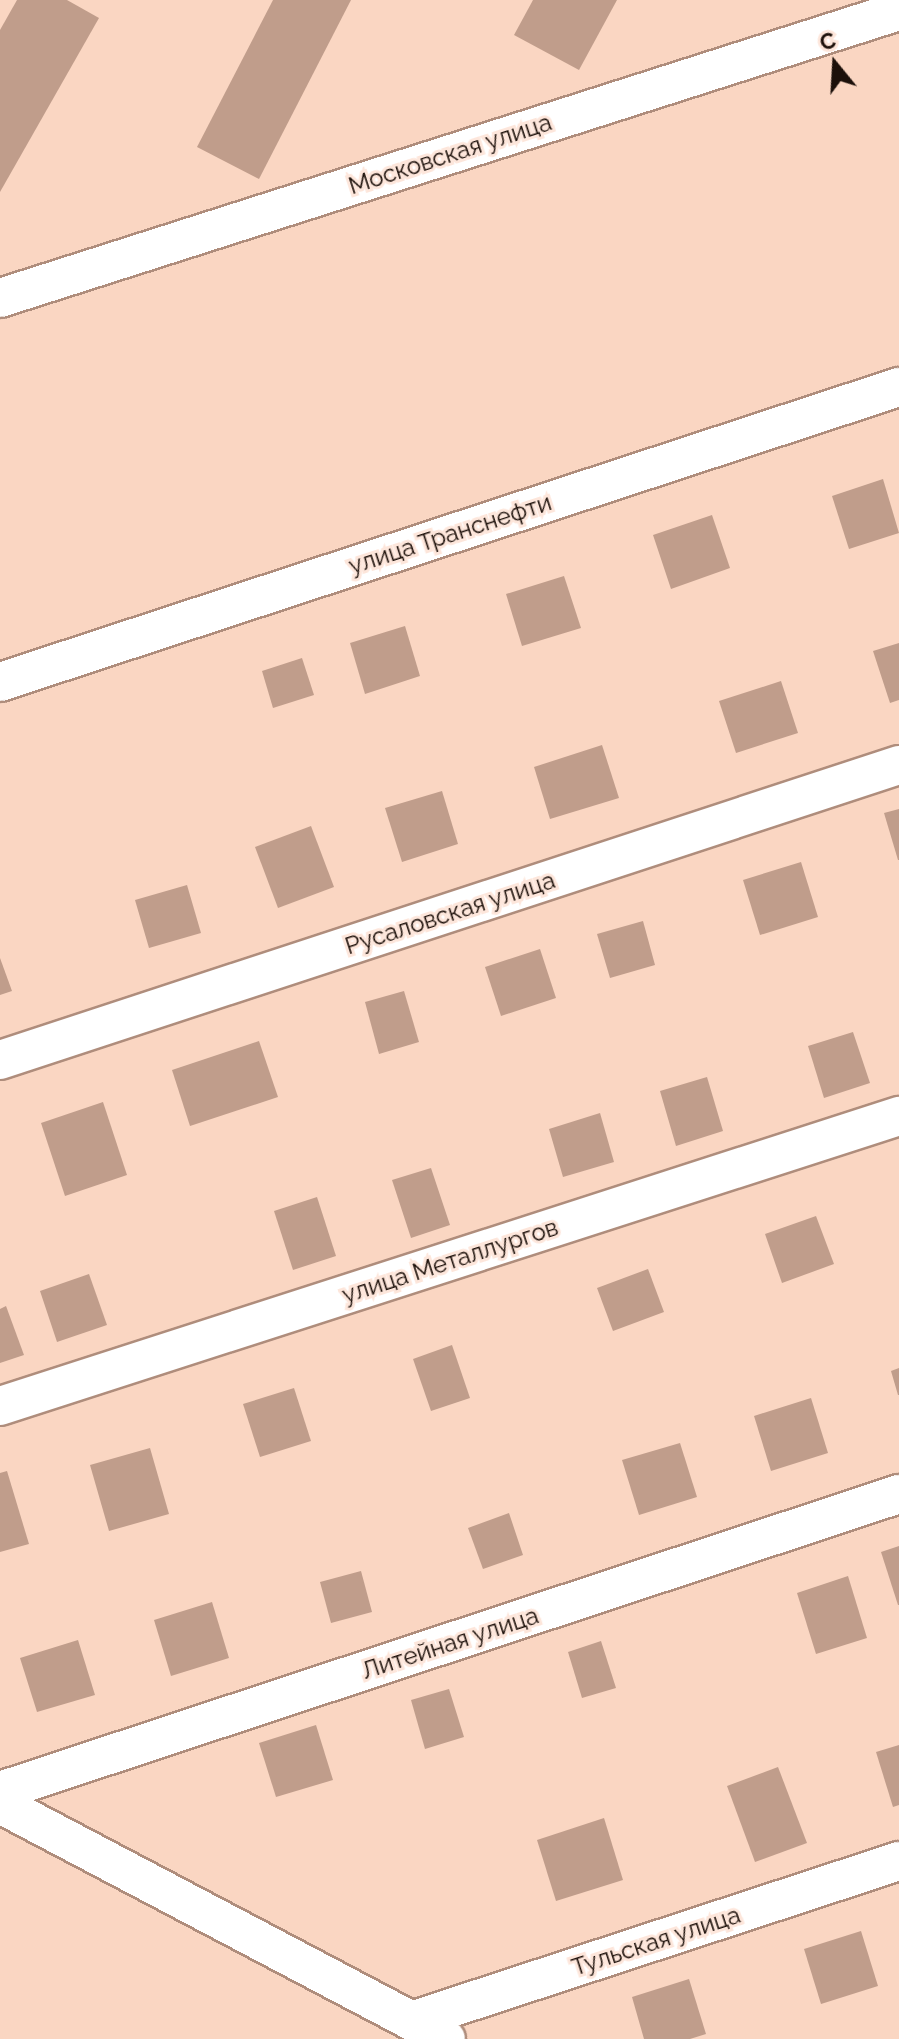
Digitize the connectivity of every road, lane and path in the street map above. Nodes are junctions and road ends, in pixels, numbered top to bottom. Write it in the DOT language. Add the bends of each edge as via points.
graph roads {
  1 [pos="899,11"];
  2 [pos="0,298"];
  3 [pos="899,387"];
  4 [pos="0,682"];
  5 [pos="899,765"];
  6 [pos="0,1060"];
  7 [pos="899,1116"];
  8 [pos="0,1406"];
  9 [pos="899,1494"];
  10 [pos="0,1791"];
  11 [pos="0,1804"];
  12 [pos="899,1861"];
  13 [pos="414,2020"];
  14 [pos="446,2039"];
  1 -- 2 [label="street, Московская улица"];
  3 -- 4 [label="street, улица Транснефти"];
  5 -- 6 [label="street, Русаловская улица"];
  7 -- 8 [label="street, улица Металлургов"];
  9 -- 10 [label="street, Литейная улица"];
  11 -- 13 [label="street"];
  12 -- 13 [label="street, Тульская улица"];
  13 -- 14 [label="street"];
}
